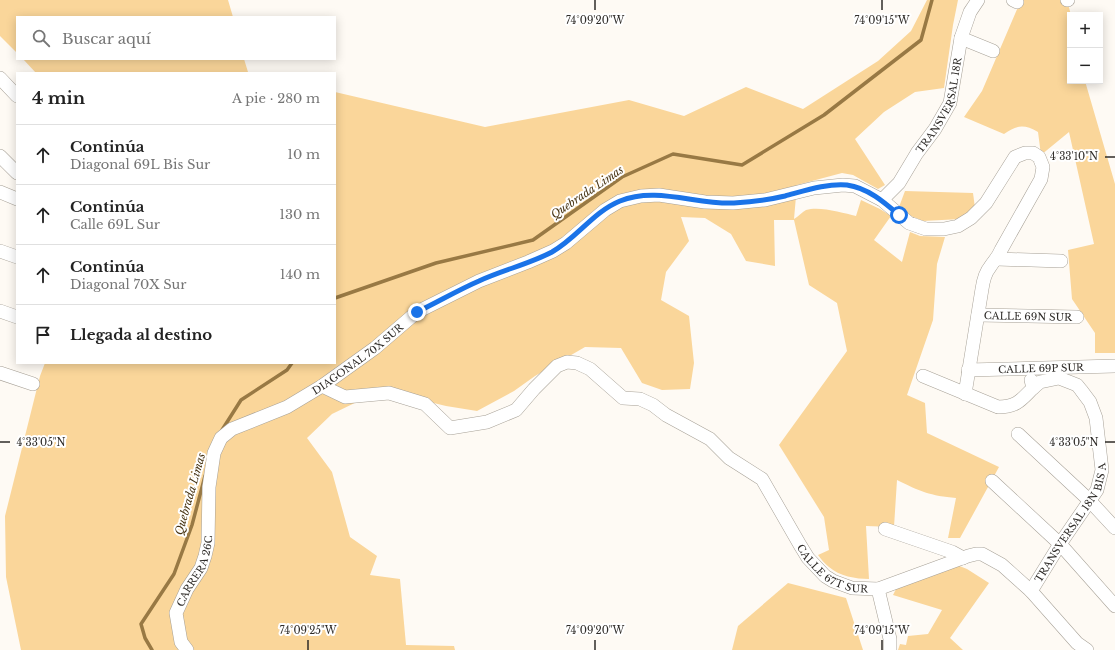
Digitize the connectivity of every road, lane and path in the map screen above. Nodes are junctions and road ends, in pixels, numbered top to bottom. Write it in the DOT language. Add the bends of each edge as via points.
graph roads {
  1 [pos="978,0"];
  2 [pos="961,38"];
  3 [pos="993,50"];
  4 [pos="0,78"];
  5 [pos="16,95"];
  6 [pos="0,156"];
  7 [pos="16,172"];
  8 [pos="0,192"];
  9 [pos="16,199"];
  10 [pos="882,200"];
  11 [pos="0,251"];
  12 [pos="16,257"];
  13 [pos="997,259"];
  14 [pos="1061,261"];
  15 [pos="0,311"];
  16 [pos="978,315"];
  17 [pos="16,317"];
  18 [pos="1077,317"];
  19 [pos="1115,366"];
  20 [pos="1029,368"];
  21 [pos="968,370"];
  22 [pos="0,373"];
  23 [pos="923,376"];
  24 [pos="33,384"];
  25 [pos="322,386"];
  26 [pos="1033,388"];
  27 [pos="965,394"];
  28 [pos="1018,434"];
  29 [pos="992,481"];
  30 [pos="209,487"];
  31 [pos="1089,500"];
  32 [pos="1115,528"];
  33 [pos="885,529"];
  34 [pos="1060,544"];
  35 [pos="963,558"];
  36 [pos="878,589"];
  37 [pos="1031,591"];
  38 [pos="1115,606"];
  39 [pos="188,650"];
  40 [pos="890,650"];
  41 [pos="1087,650"];
  1 -- 2 [label="street, TRANSVERSAL 18R" via="970,12"];
  2 -- 3 [label="street"];
  2 -- 10 [label="street, TRANSVERSAL 18R" via="950,103 899,182"];
  4 -- 5 [label="street"];
  6 -- 7 [label="street"];
  8 -- 9 [label="street"];
  10 -- 13 [label="street, DIAGONAL 70X SUR" via="909,223 926,229 953,228 971,218 986,203 1015,157 1033,153 1039,157 1043,167 1041,179"];
  10 -- 25 [label="street, DIAGONAL 70X SUR" via="855,186 842,185 814,188 764,200 732,203 659,196 641,196 620,201 553,251 479,281 417,312 375,348"];
  11 -- 12 [label="street"];
  13 -- 14 [label="street"];
  13 -- 16 [label="street" via="985,276"];
  15 -- 17 [label="street"];
  16 -- 18 [label="street, CALLE 69N SUR"];
  16 -- 21 [label="street"];
  19 -- 20 [label="street, CALLE 69P SUR"];
  20 -- 21 [label="street, CALLE 69P SUR"];
  20 -- 26 [label="street"];
  21 -- 27 [label="street"];
  22 -- 24 [label="street"];
  23 -- 27 [label="street"];
  25 -- 30 [label="street, DIAGONAL 70X SUR" via="288,407 232,430 221,438 214,453"];
  25 -- 36 [label="street, CALLE 67T SUR" via="345,397 389,394 425,404 450,428 487,422 516,410 556,366 567,362 590,369 623,398 640,399 653,405 710,439 729,458 762,479 800,545 825,576 852,588"];
  26 -- 27 [label="street, TRANSVERSAL 18N BIS A" via="1020,402 1008,407 991,405"];
  26 -- 31 [label="street, TRANSVERSAL 18N BIS A" via="1040,382 1059,378 1076,385 1090,402 1098,427 1102,470 1097,490"];
  28 -- 31 [label="street"];
  29 -- 34 [label="street"];
  30 -- 39 [label="street, CARRERA 26C" via="208,543 205,556 176,613 181,642"];
  31 -- 32 [label="street"];
  31 -- 34 [label="street, TRANSVERSAL 18N BIS A"];
  33 -- 35 [label="street"];
  34 -- 37 [label="street, TRANSVERSAL 18N BIS A"];
  34 -- 38 [label="street"];
  35 -- 36 [label="street, CALLE 67T SUR"];
  35 -- 37 [label="street, CALLE 67T SUR" via="976,554 989,557"];
  36 -- 40 [label="street" via="890,639"];
  37 -- 41 [label="street, CALLE 67T SUR" via="1077,643"];
}
